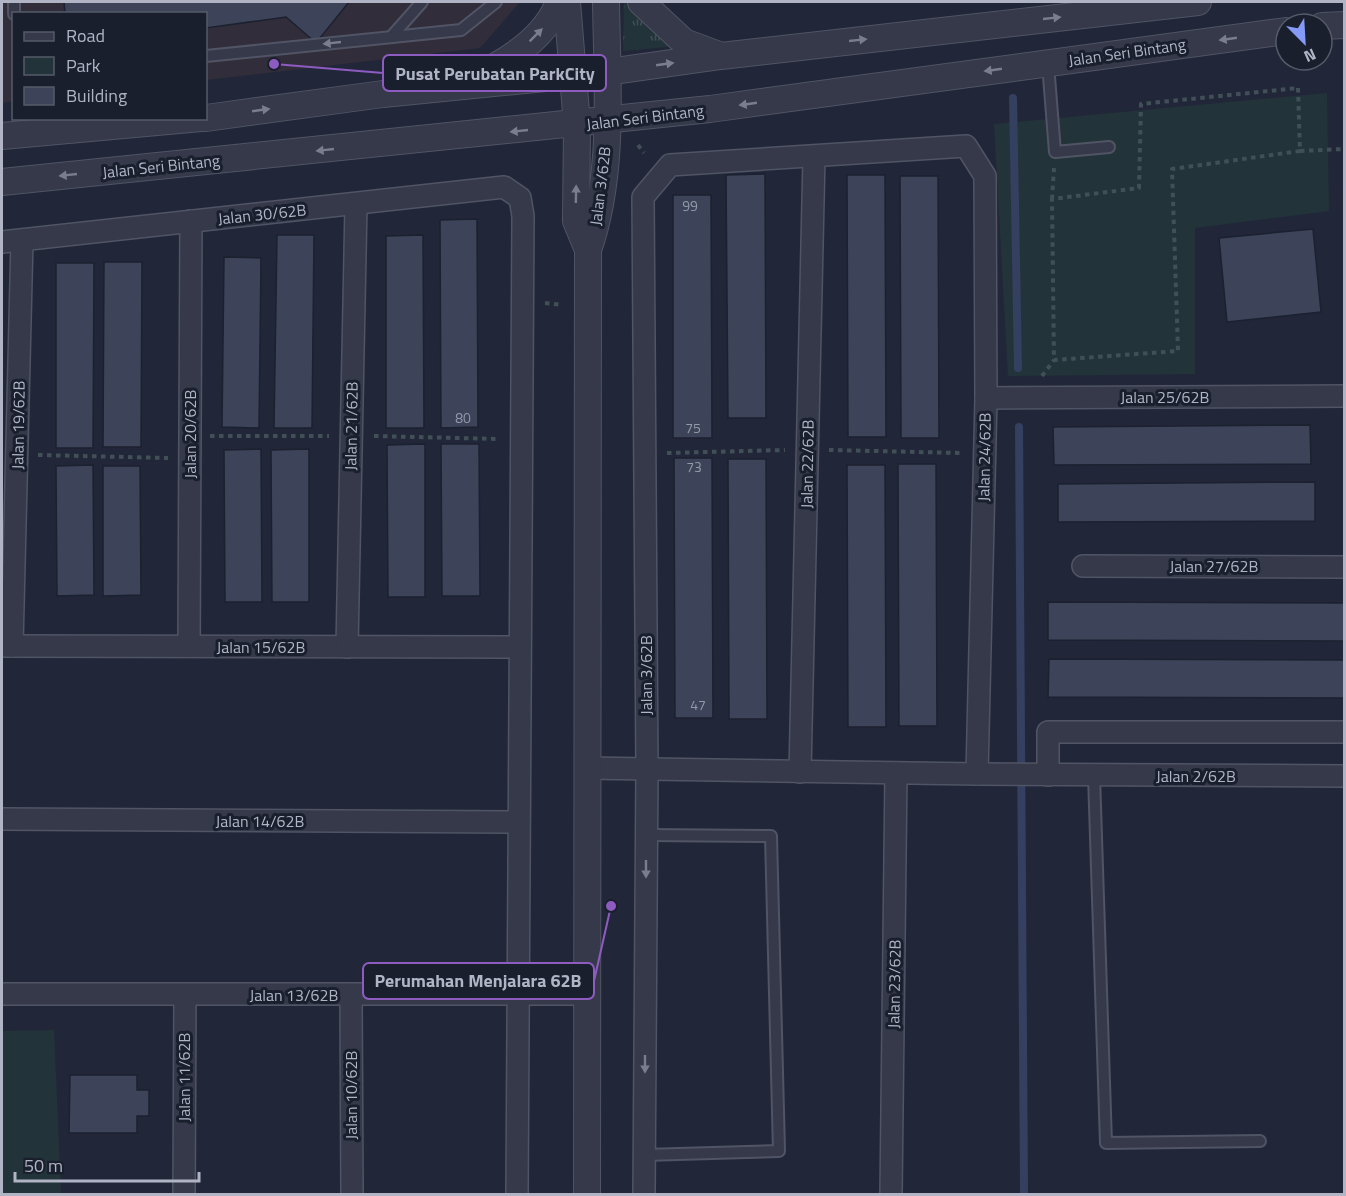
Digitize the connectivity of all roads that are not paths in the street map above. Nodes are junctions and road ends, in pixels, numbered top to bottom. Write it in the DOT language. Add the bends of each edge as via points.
graph roads {
  1 [pos="422,2"];
  2 [pos="496,2"];
  3 [pos="559,2"];
  4 [pos="567,2"];
  5 [pos="606,2"];
  6 [pos="641,2"];
  7 [pos="1198,2"];
  8 [pos="1274,33"];
  9 [pos="390,37"];
  10 [pos="207,56"];
  11 [pos="721,56"];
  12 [pos="1048,63"];
  13 [pos="607,72"];
  14 [pos="572,75"];
  15 [pos="452,87"];
  16 [pos="207,118"];
  17 [pos="181,120"];
  18 [pos="607,121"];
  19 [pos="577,125"];
  20 [pos="2,136"];
  21 [pos="1109,147"];
  22 [pos="814,157"];
  23 [pos="2,182"];
  24 [pos="356,205"];
  25 [pos="191,221"];
  26 [pos="12,241"];
  27 [pos="588,250"];
  28 [pos="1344,396"];
  29 [pos="986,398"];
  30 [pos="1083,566"];
  31 [pos="1344,567"];
  32 [pos="7,646"];
  33 [pos="189,646"];
  34 [pos="347,647"];
  35 [pos="520,647"];
  36 [pos="1344,732"];
  37 [pos="586,768"];
  38 [pos="647,769"];
  39 [pos="800,772"];
  40 [pos="896,773"];
  41 [pos="977,774"];
  42 [pos="1048,775"];
  43 [pos="1094,776"];
  44 [pos="1344,776"];
  45 [pos="2,819"];
  46 [pos="519,822"];
  47 [pos="647,835"];
  48 [pos="518,993"];
  49 [pos="2,994"];
  50 [pos="351,994"];
  51 [pos="586,994"];
  52 [pos="184,996"];
  53 [pos="1260,1141"];
  54 [pos="644,1155"];
  55 [pos="183,1194"];
  56 [pos="352,1194"];
  57 [pos="517,1194"];
  58 [pos="587,1194"];
  59 [pos="644,1194"];
  60 [pos="891,1194"];
  1 -- 9 [label="lane"];
  2 -- 9 [label="lane" via="461,30"];
  15 -- 3 [label="street, one-way" via="487,72 523,49 545,27"];
  4 -- 14 [label="street, Jalan 3/62B"];
  5 -- 13 [label="street, Jalan 3/62B"];
  6 -- 11 [label="street" via="684,42"];
  11 -- 7 [label="street, one-way"];
  8 -- 12 [label="street, Jalan Seri Bintang, one-way"];
  9 -- 10 [label="lane, one-way"];
  13 -- 11 [label="street, one-way"];
  12 -- 18 [label="street, Jalan Seri Bintang, one-way"];
  12 -- 21 [label="lane" via="1054,152"];
  13 -- 14 [label="street"];
  13 -- 18 [label="street, Jalan 3/62B"];
  14 -- 15 [label="street"];
  14 -- 19 [label="street, Jalan 3/62B"];
  16 -- 15 [label="street, one-way"];
  17 -- 20 [label="street"];
  18 -- 19 [label="street, Jalan Seri Bintang"];
  18 -- 27 [label="street, Jalan 3/62B" via="598,220"];
  19 -- 23 [label="street, Jalan Seri Bintang, one-way"];
  27 -- 19 [label="street, Jalan 3/62B, one-way" via="576,222"];
  22 -- 29 [label="street, Jalan 24/62B" via="966,146 985,176"];
  22 -- 38 [label="street, Jalan 3/62B" via="670,165 643,197"];
  22 -- 39 [label="street, Jalan 22/62B"];
  24 -- 25 [label="street, Jalan 30/62B"];
  24 -- 34 [label="street, Jalan 21/62B"];
  24 -- 35 [label="street, Jalan 30/62B" via="504,187 520,198"];
  25 -- 26 [label="street, Jalan 30/62B"];
  25 -- 33 [label="street, Jalan 20/62B"];
  26 -- 32 [label="street, Jalan 19/62B" via="17,454"];
  27 -- 37 [label="street, Jalan 3/62B"];
  28 -- 29 [label="street, Jalan 25/62B"];
  29 -- 41 [label="street, Jalan 24/62B"];
  30 -- 31 [label="street, Jalan 27/62B"];
  32 -- 33 [label="street, Jalan 15/62B"];
  33 -- 34 [label="street, Jalan 15/62B"];
  34 -- 35 [label="street, Jalan 15/62B"];
  35 -- 46 [label="street"];
  36 -- 42 [label="street" via="1048,732"];
  37 -- 38 [label="street, Jalan 2/62B"];
  37 -- 51 [label="street, Jalan 3/62B"];
  38 -- 39 [label="street, Jalan 2/62B"];
  38 -- 47 [label="street, Jalan 3/62B"];
  39 -- 40 [label="street, Jalan 2/62B"];
  40 -- 41 [label="street, Jalan 2/62B"];
  40 -- 60 [label="street, Jalan 23/62B"];
  41 -- 42 [label="street, Jalan 2/62B"];
  42 -- 43 [label="street, Jalan 2/62B"];
  43 -- 44 [label="street, Jalan 2/62B"];
  43 -- 53 [label="lane" via="1106,1143"];
  45 -- 46 [label="street, Jalan 14/62B"];
  46 -- 48 [label="street"];
  47 -- 54 [label="street, Jalan 3/62B, one-way"];
  47 -- 54 [label="lane" via="771,836 779,1151"];
  48 -- 50 [label="street, Jalan 13/62B"];
  48 -- 51 [label="street, Jalan 13/62B"];
  48 -- 57 [label="street"];
  49 -- 52 [label="street, Jalan 13/62B"];
  50 -- 52 [label="street, Jalan 13/62B"];
  50 -- 56 [label="street, Jalan 10/62B"];
  51 -- 58 [label="street, Jalan 3/62B"];
  52 -- 55 [label="street, Jalan 11/62B"];
  54 -- 59 [label="street, Jalan 3/62B"];
}
